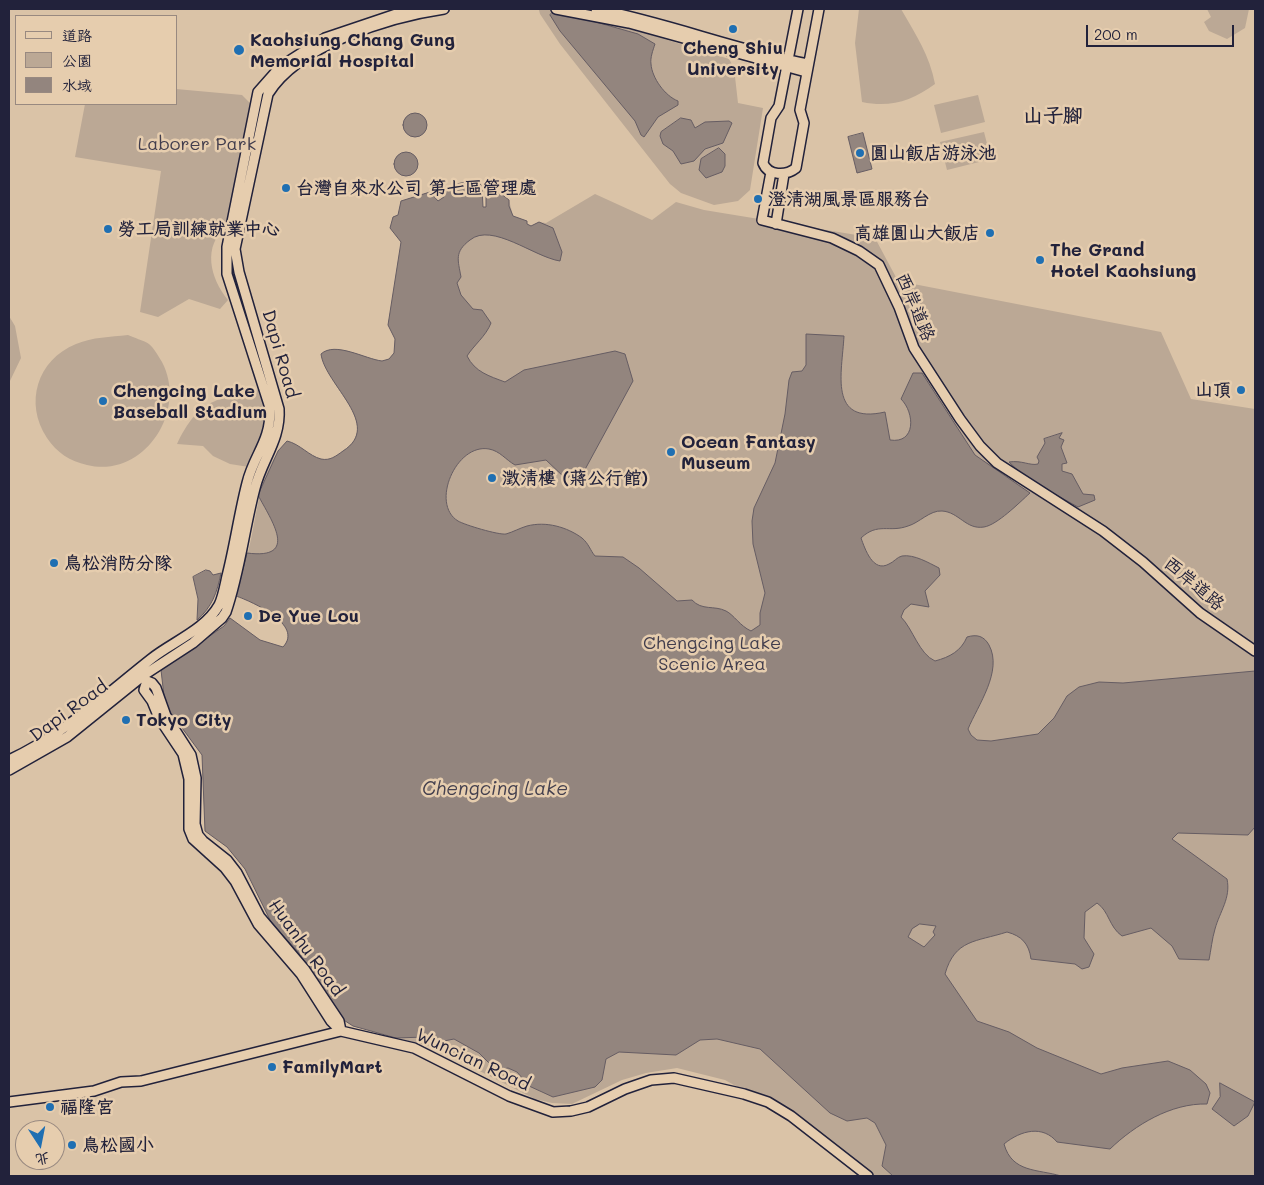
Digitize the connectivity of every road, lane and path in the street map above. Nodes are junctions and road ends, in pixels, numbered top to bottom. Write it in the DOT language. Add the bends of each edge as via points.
graph roads {
  1 [pos="411,9"];
  2 [pos="444,9"];
  3 [pos="556,9"];
  4 [pos="596,9"];
  5 [pos="798,9"];
  6 [pos="819,9"];
  7 [pos="786,64"];
  8 [pos="807,68"];
  9 [pos="771,172"];
  10 [pos="784,174"];
  11 [pos="776,224"];
  12 [pos="1255,651"];
  13 [pos="9,760"];
  14 [pos="9,770"];
  15 [pos="192,796"];
  16 [pos="341,1031"];
  17 [pos="9,1102"];
  18 [pos="868,1176"];
  1 -- 13 [label="main road, Dapi Road" via="325,38 281,66 258,92 227,246 227,274 270,408 271,422 268,436 248,478 220,603 207,620 150,659 90,710 48,740"];
  2 -- 14 [label="main road, Dapi Road" via="377,26 309,54 289,68 268,94 236,249 238,272 280,421 255,488 226,612 193,642 144,675 67,737"];
  3 -- 7 [label="main road" via="629,23"];
  4 -- 7 [label="main road" via="635,16"];
  5 -- 7 [label="main road"];
  6 -- 8 [label="main road"];
  7 -- 8 [label="main road"];
  7 -- 9 [label="main road" via="779,106 771,118 763,163"];
  8 -- 10 [label="main road" via="800,110 804,123 796,168"];
  9 -- 10 [label="main road"];
  9 -- 11 [label="main road, 西岸道路" via="762,220"];
  10 -- 11 [label="main road"];
  11 -- 12 [label="main road, 西岸道路" via="832,238 878,265 899,307 914,348 980,446 997,463 1102,531 1143,562 1200,613"];
  15 -- 15 [label="main road, Huanhu Road" via="196,778 192,755 166,716 156,688 147,682 144,690 183,754"];
  15 -- 16 [label="main road, Huanhu Road" via="189,828 192,839 225,868 258,924 301,974"];
  16 -- 17 [label="main road, Wuncian Road" via="141,1081"];
  16 -- 18 [label="main road, Wuncian Road" via="414,1048 509,1096 553,1112 588,1107 651,1080 674,1078 744,1094 768,1102 792,1116"];
}
